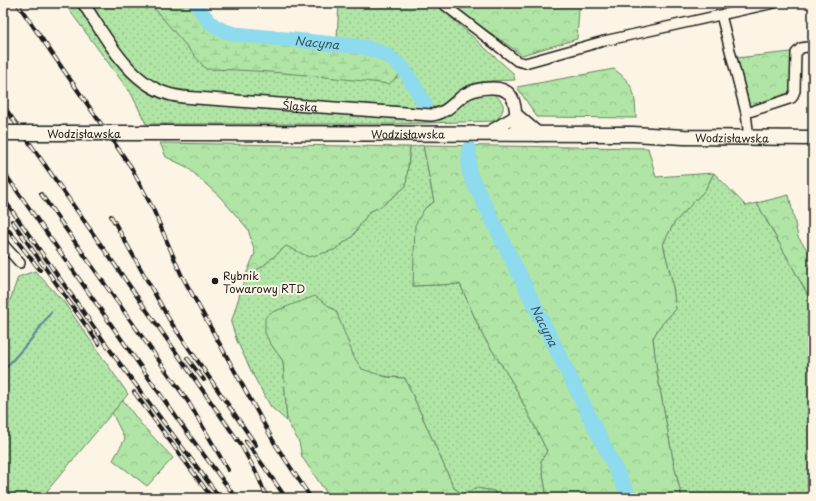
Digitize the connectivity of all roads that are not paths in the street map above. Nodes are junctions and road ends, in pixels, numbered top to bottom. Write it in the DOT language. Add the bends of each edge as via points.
graph roads {
  1 [pos="83,3"];
  2 [pos="442,3"];
  3 [pos="774,3"];
  4 [pos="721,15"];
  5 [pos="813,46"];
  6 [pos="746,113"];
  7 [pos="516,116"];
  8 [pos="3,133"];
  9 [pos="487,134"];
  10 [pos="517,134"];
  11 [pos="537,134"];
  12 [pos="749,138"];
  13 [pos="813,138"];
  14 [pos="3,244"];
  15 [pos="20,262"];
  1 -- 7 [label="street, Śląska" via="137,77 154,88 174,95 431,115 444,112 472,91 496,88 512,95"];
  2 -- 4 [label="street" via="517,61 525,63 604,41"];
  3 -- 4 [label="street"];
  4 -- 6 [label="street"];
  5 -- 6 [label="street" via="801,48 796,53 795,91 792,98"];
  6 -- 12 [label="street"];
  7 -- 9 [label="street"];
  7 -- 10 [label="street, Śląska"];
  7 -- 11 [label="main road"];
  8 -- 9 [label="main road, Wodzisławska, bridge"];
  9 -- 10 [label="main road, Wodzisławska"];
  10 -- 11 [label="main road, Wodzisławska"];
  11 -- 12 [label="main road, Wodzisławska"];
  12 -- 13 [label="main road, Wodzisławska"];
  14 -- 15 [label="street"];
}
